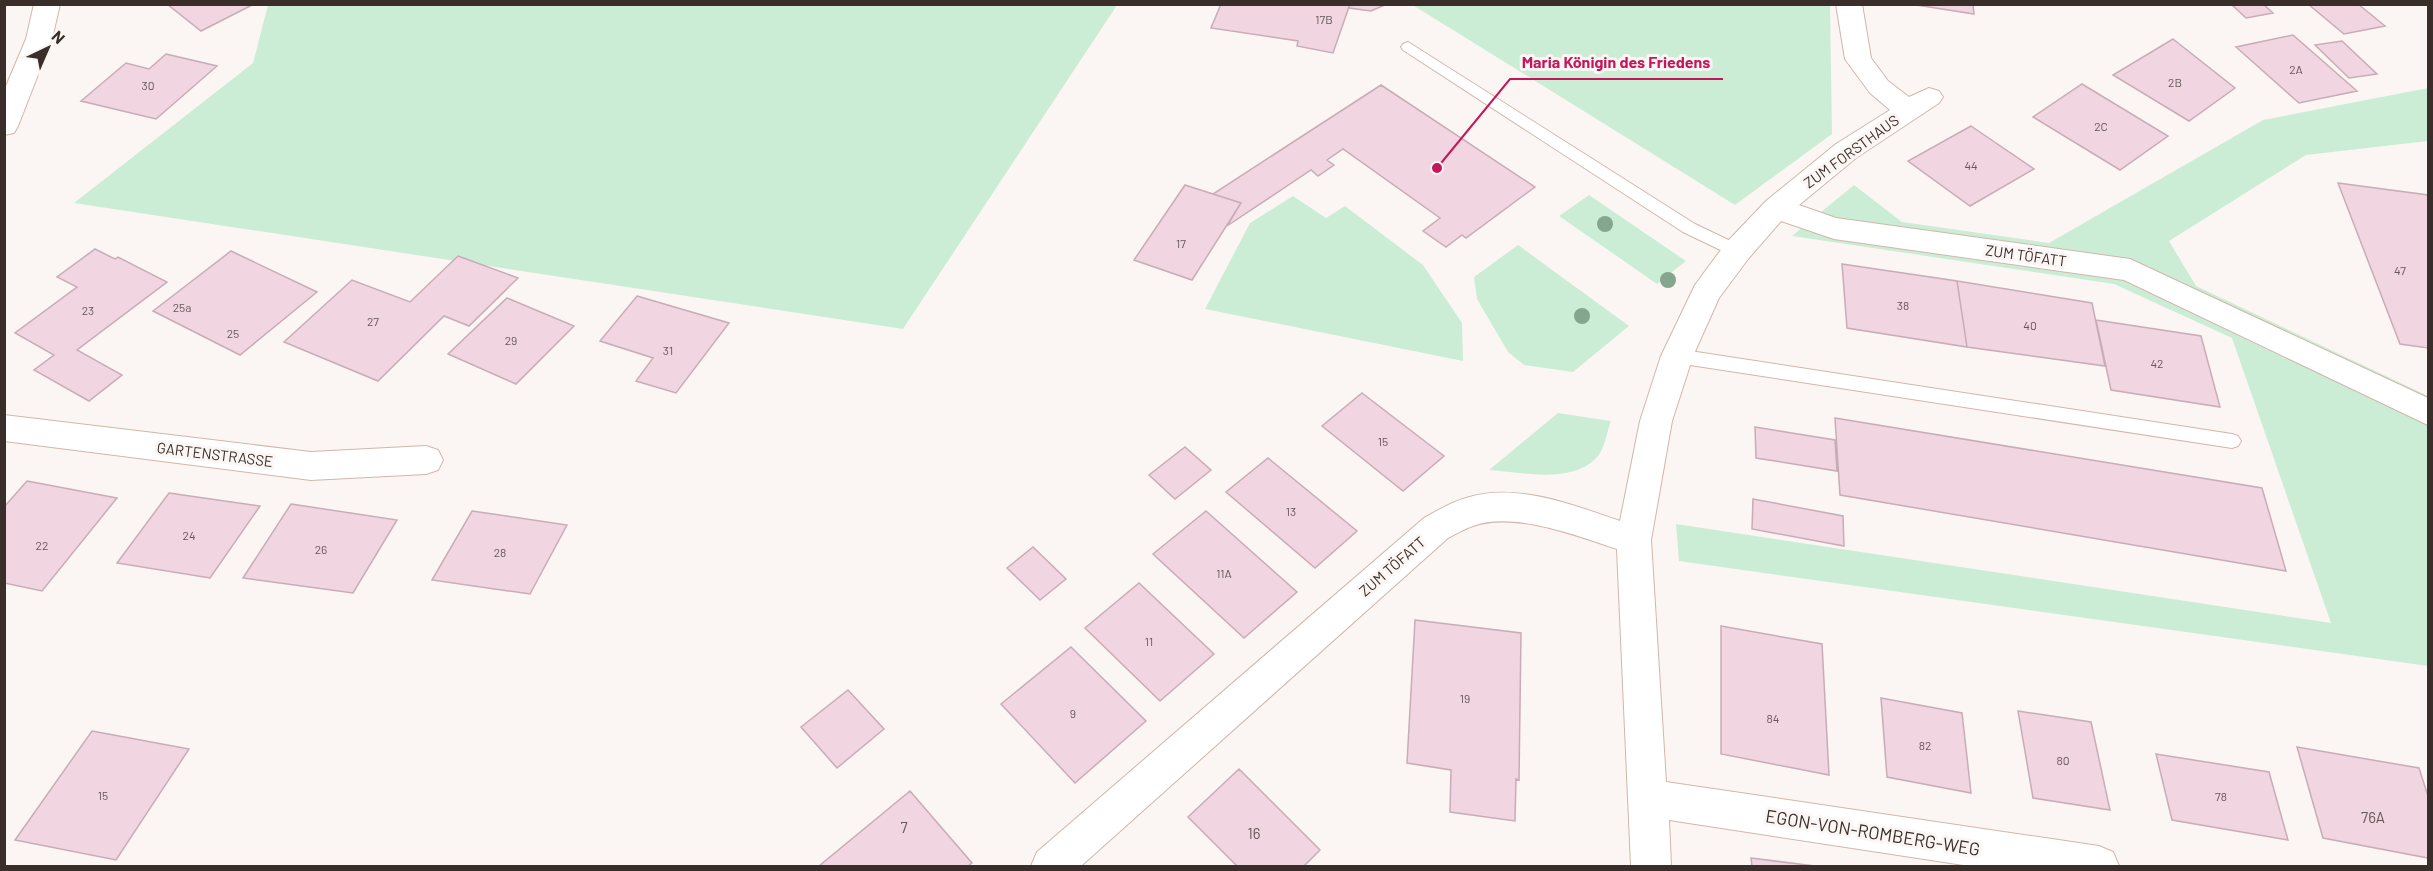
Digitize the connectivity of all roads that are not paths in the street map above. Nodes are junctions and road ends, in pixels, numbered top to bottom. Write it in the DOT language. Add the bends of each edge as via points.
graph roads {
  1 [pos="47,4"];
  2 [pos="1849,4"];
  3 [pos="1408,47"];
  4 [pos="4,126"];
  5 [pos="1776,208"];
  6 [pos="1737,251"];
  7 [pos="1677,357"];
  8 [pos="2428,412"];
  9 [pos="4,428"];
  10 [pos="2232,441"];
  11 [pos="426,460"];
  12 [pos="1634,540"];
  13 [pos="1647,798"];
  14 [pos="1051,867"];
  15 [pos="1651,867"];
  16 [pos="2099,867"];
  1 -- 4 [label="street" via="39,39"];
  2 -- 5 [label="street, ZUM FORSTHAUS" via="1858,59 1879,87 1918,103 1846,151"];
  3 -- 6 [label="lane" via="1689,228"];
  5 -- 6 [label="street"];
  5 -- 8 [label="street, ZUM TÖFATT" via="1834,228 2130,270"];
  6 -- 7 [label="street" via="1706,293"];
  7 -- 10 [label="lane"];
  7 -- 12 [label="street" via="1656,422"];
  9 -- 11 [label="street, GARTENSTRASSE" via="311,466"];
  12 -- 13 [label="street"];
  12 -- 14 [label="street, ZUM TÖFATT" via="1559,514 1508,507 1469,511 1436,528"];
  13 -- 15 [label="street"];
  13 -- 16 [label="street, EGON-VON-ROMBERG-WEG"];
}
